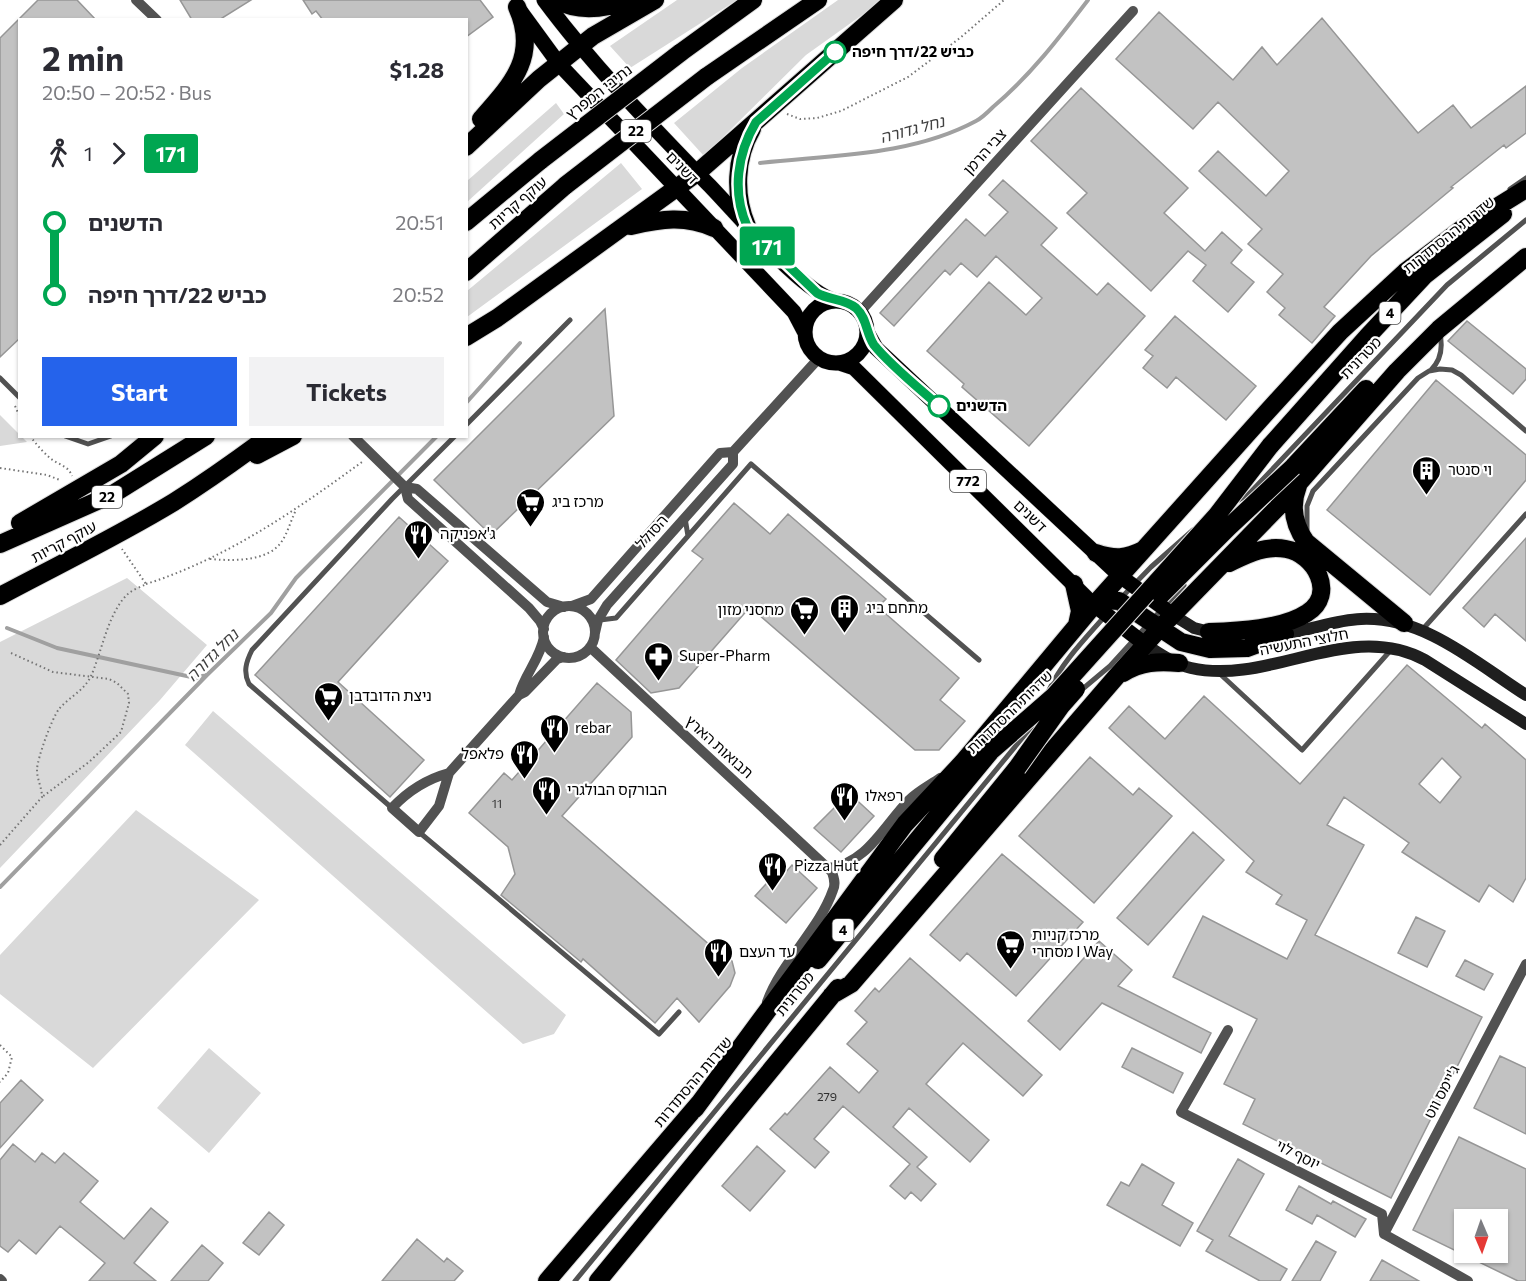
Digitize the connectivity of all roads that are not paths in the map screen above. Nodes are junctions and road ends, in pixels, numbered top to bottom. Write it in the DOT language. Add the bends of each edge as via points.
graph roads {
  1 [pos="136,0"];
  2 [pos="544,0"];
  3 [pos="556,0"];
  4 [pos="630,0"];
  5 [pos="654,0"];
  6 [pos="753,0"];
  7 [pos="818,0"];
  8 [pos="894,0"];
  9 [pos="515,4"];
  10 [pos="1133,11"];
  11 [pos="155,18"];
  12 [pos="579,48"];
  13 [pos="559,64"];
  14 [pos="756,122"];
  15 [pos="468,134"];
  16 [pos="468,145"];
  17 [pos="541,160"];
  18 [pos="698,173"];
  19 [pos="1526,178"];
  20 [pos="677,189"];
  21 [pos="1526,189"];
  22 [pos="1506,191"];
  23 [pos="1526,196"];
  24 [pos="1477,211"];
  25 [pos="468,220"];
  26 [pos="1526,220"];
  27 [pos="747,226"];
  28 [pos="714,228"];
  29 [pos="618,230"];
  30 [pos="1526,248"];
  31 [pos="1526,257"];
  32 [pos="468,270"];
  33 [pos="836,301"];
  34 [pos="860,312"];
  35 [pos="570,320"];
  36 [pos="1439,329"];
  37 [pos="804,331"];
  38 [pos="867,332"];
  39 [pos="468,336"];
  40 [pos="819,358"];
  41 [pos="839,363"];
  42 [pos="1430,371"];
  43 [pos="0,378"];
  44 [pos="18,396"];
  45 [pos="1266,413"];
  46 [pos="468,423"];
  47 [pos="1526,431"];
  48 [pos="71,438"];
  49 [pos="105,438"];
  50 [pos="152,438"];
  51 [pos="203,438"];
  52 [pos="266,438"];
  53 [pos="289,438"];
  54 [pos="355,438"];
  55 [pos="453,438"];
  56 [pos="733,452"];
  57 [pos="1299,484"];
  58 [pos="403,485"];
  59 [pos="197,486"];
  60 [pos="1247,495"];
  61 [pos="1526,514"];
  62 [pos="685,517"];
  63 [pos="0,534"];
  64 [pos="688,537"];
  65 [pos="0,544"];
  66 [pos="1314,549"];
  67 [pos="1145,550"];
  68 [pos="1096,553"];
  69 [pos="1200,566"];
  70 [pos="1220,567"];
  71 [pos="1188,580"];
  72 [pos="1126,581"];
  73 [pos="1074,584"];
  74 [pos="0,596"];
  75 [pos="1119,601"];
  76 [pos="568,607"];
  77 [pos="1101,610"];
  78 [pos="1162,618"];
  79 [pos="598,620"];
  80 [pos="1404,623"];
  81 [pos="1077,625"];
  82 [pos="1422,630"];
  83 [pos="1209,632"];
  84 [pos="544,633"];
  85 [pos="595,633"];
  86 [pos="1285,634"];
  87 [pos="1141,641"];
  88 [pos="590,647"];
  89 [pos="1393,648"];
  90 [pos="564,657"];
  91 [pos="979,660"];
  92 [pos="1179,663"];
  93 [pos="1216,670"];
  94 [pos="1116,677"];
  95 [pos="519,695"];
  96 [pos="1526,695"];
  97 [pos="1043,718"];
  98 [pos="1526,724"];
  99 [pos="963,762"];
  100 [pos="449,773"];
  101 [pos="392,808"];
  102 [pos="419,832"];
  103 [pos="828,868"];
  104 [pos="1526,964"];
  105 [pos="832,995"];
  106 [pos="679,1012"];
  107 [pos="762,1016"];
  108 [pos="1228,1030"];
  109 [pos="695,1109"];
  110 [pos="1384,1234"];
  111 [pos="547,1281"];
  112 [pos="575,1281"];
  113 [pos="598,1281"];
  114 [pos="1468,1281"];
  1 -- 11 [label="street"];
  2 -- 12 [label="main road, דשנים"];
  3 -- 4 [label="highway" via="590,9"];
  5 -- 12 [label="highway"];
  6 -- 17 [label="highway, נתיבי המפרץ / 22, bridge"];
  7 -- 32 [label="highway, עוקף קריות / 22, bridge" via="706,77 566,185"];
  8 -- 14 [label="highway"];
  9 -- 13 [label="main road, דשנים"];
  9 -- 15 [label="highway" via="526,37 521,64 507,89"];
  10 -- 34 [label="street, צבי הרמן"];
  12 -- 13 [label="highway"];
  12 -- 18 [label="main road, דשנים"];
  13 -- 16 [label="highway"];
  13 -- 20 [label="main road, דשנים"];
  14 -- 18 [label="highway"];
  14 -- 27 [label="highway" via="742,152 739,174 740,205"];
  17 -- 25 [label="highway, עוקף קריות / 22"];
  18 -- 20 [label="highway"];
  18 -- 27 [label="main road, דשנים"];
  19 -- 22 [label="lane"];
  20 -- 28 [label="main road, דשנים"];
  20 -- 29 [label="highway"];
  21 -- 45 [label="highway" via="1463,228 1405,272 1340,332"];
  23 -- 109 [label="highway, שדרות ההסתדרות / 4, bridge" via="1424,276 1366,337 1270,446 1216,515 1054,696 991,751"];
  24 -- 45 [label="lane" via="1399,270 1335,330"];
  26 -- 60 [label="lane, מטרונית" via="1447,285"];
  27 -- 33 [label="main road, דשנים" via="817,293"];
  28 -- 29 [label="highway" via="669,218"];
  28 -- 37 [label="main road, דשנים" via="794,312"];
  29 -- 39 [label="highway"];
  30 -- 105 [label="highway, שדרות ההסתדרות / 4, bridge" via="1400,354 1115,645 1061,706 1017,768"];
  31 -- 36 [label="highway"];
  33 -- 34 [label="main road"];
  33 -- 37 [label="main road" via="813,310"];
  34 -- 38 [label="main road"];
  35 -- 46 [label="lane"];
  36 -- 42 [label="lane" via="1440,356"];
  36 -- 57 [label="highway" via="1397,371"];
  37 -- 40 [label="main road" via="807,344"];
  38 -- 41 [label="main road" via="860,351"];
  38 -- 68 [label="main road, דשנים / 772" via="876,348"];
  40 -- 41 [label="main road"];
  40 -- 56 [label="street, הסולל"];
  41 -- 73 [label="main road, דשנים / 772" via="854,369"];
  42 -- 47 [label="lane" via="1452,370 1461,375"];
  42 -- 66 [label="lane" via="1398,398 1313,491 1306,525"];
  43 -- 44 [label="lane"];
  45 -- 67 [label="highway"];
  48 -- 49 [label="lane" via="88,444"];
  50 -- 63 [label="highway" via="121,464"];
  51 -- 65 [label="highway, עוקף קריות / 22" via="114,494"];
  52 -- 59 [label="highway, 22"];
  53 -- 59 [label="highway"];
  54 -- 58 [label="street"];
  55 -- 58 [label="lane"];
  56 -- 62 [label="street, הסולל" via="733,464"];
  56 -- 76 [label="street, הסולל" via="720,453 591,599"];
  57 -- 66 [label="highway" via="1294,502 1296,525"];
  57 -- 70 [label="highway"];
  58 -- 76 [label="street" via="417,489 547,602"];
  58 -- 84 [label="street" via="408,499 529,608"];
  58 -- 101 [label="lane" via="252,650 245,668 249,684"];
  59 -- 74 [label="highway, עוקף קריות / 22" via="132,526"];
  60 -- 69 [label="lane, מטרונית" via="1224,537"];
  60 -- 72 [label="lane, מטרונית" via="1210,517"];
  61 -- 82 [label="lane"];
  62 -- 64 [label="lane"];
  62 -- 79 [label="street, הסולל"];
  64 -- 79 [label="lane" via="616,618"];
  64 -- 91 [label="lane" via="751,464"];
  66 -- 80 [label="highway"];
  67 -- 68 [label="highway" via="1122,558"];
  67 -- 72 [label="highway"];
  68 -- 72 [label="main road, דשנים / 772"];
  70 -- 78 [label="highway"];
  70 -- 83 [label="highway" via="1257,550 1286,549 1309,561 1318,574 1321,598 1302,616 1262,627"];
  71 -- 78 [label="lane"];
  72 -- 75 [label="lane, מטרונית"];
  72 -- 77 [label="highway"];
  72 -- 78 [label="main road, דשנים / 772"];
  73 -- 77 [label="main road, דשנים / 772"];
  73 -- 81 [label="highway" via="1080,611"];
  75 -- 77 [label="highway" via="1102,600"];
  75 -- 78 [label="highway"];
  76 -- 84 [label="street" via="550,615"];
  76 -- 85 [label="street" via="587,613"];
  77 -- 81 [label="highway"];
  77 -- 87 [label="main road, דשנים / 772"];
  77 -- 112 [label="lane, מטרונית" via="1059,671 1035,723"];
  78 -- 83 [label="street, חלוצי התעשיה"];
  78 -- 86 [label="highway" via="1180,642 1194,647 1228,650 1258,646"];
  78 -- 87 [label="highway"];
  79 -- 85 [label="street, הסולל"];
  80 -- 82 [label="street, חלוצי התעשיה"];
  80 -- 86 [label="street, חלוצי התעשיה" via="1351,620"];
  81 -- 99 [label="highway"];
  82 -- 96 [label="street, חלוצי התעשיה"];
  83 -- 86 [label="street, חלוצי התעשיה"];
  84 -- 90 [label="street" via="551,650"];
  84 -- 95 [label="street" via="540,654"];
  85 -- 88 [label="street"];
  87 -- 92 [label="street, חלוצי התעשיה"];
  87 -- 94 [label="highway"];
  87 -- 97 [label="lane"];
  88 -- 90 [label="street" via="579,656"];
  88 -- 103 [label="street, תבואות הארץ"];
  89 -- 93 [label="street, חלוצי התעשיה" via="1350,646 1257,666"];
  89 -- 93 [label="lane" via="1302,750"];
  89 -- 98 [label="street, חלוצי התעשיה" via="1411,652"];
  90 -- 95 [label="street"];
  92 -- 93 [label="street, חלוצי התעשיה"];
  92 -- 94 [label="highway" via="1140,664"];
  94 -- 105 [label="highway" via="850,984"];
  95 -- 100 [label="street"];
  99 -- 103 [label="street" via="909,800 861,854 846,864"];
  99 -- 107 [label="highway" via="905,824"];
  100 -- 101 [label="street" via="415,788"];
  100 -- 102 [label="street" via="439,806"];
  101 -- 102 [label="street"];
  102 -- 106 [label="lane" via="660,1034"];
  103 -- 107 [label="street" via="834,879 825,908 773,986"];
  104 -- 110 [label="street, ג'יימס ווט"];
  105 -- 113 [label="highway, שדרות ההסתדרות / 4"];
  107 -- 109 [label="highway"];
  108 -- 110 [label="street, יוסף לוי" via="1181,1112 1382,1214"];
  109 -- 111 [label="highway, שדרות ההסתדרות / 4"];
  110 -- 114 [label="street"];
}
